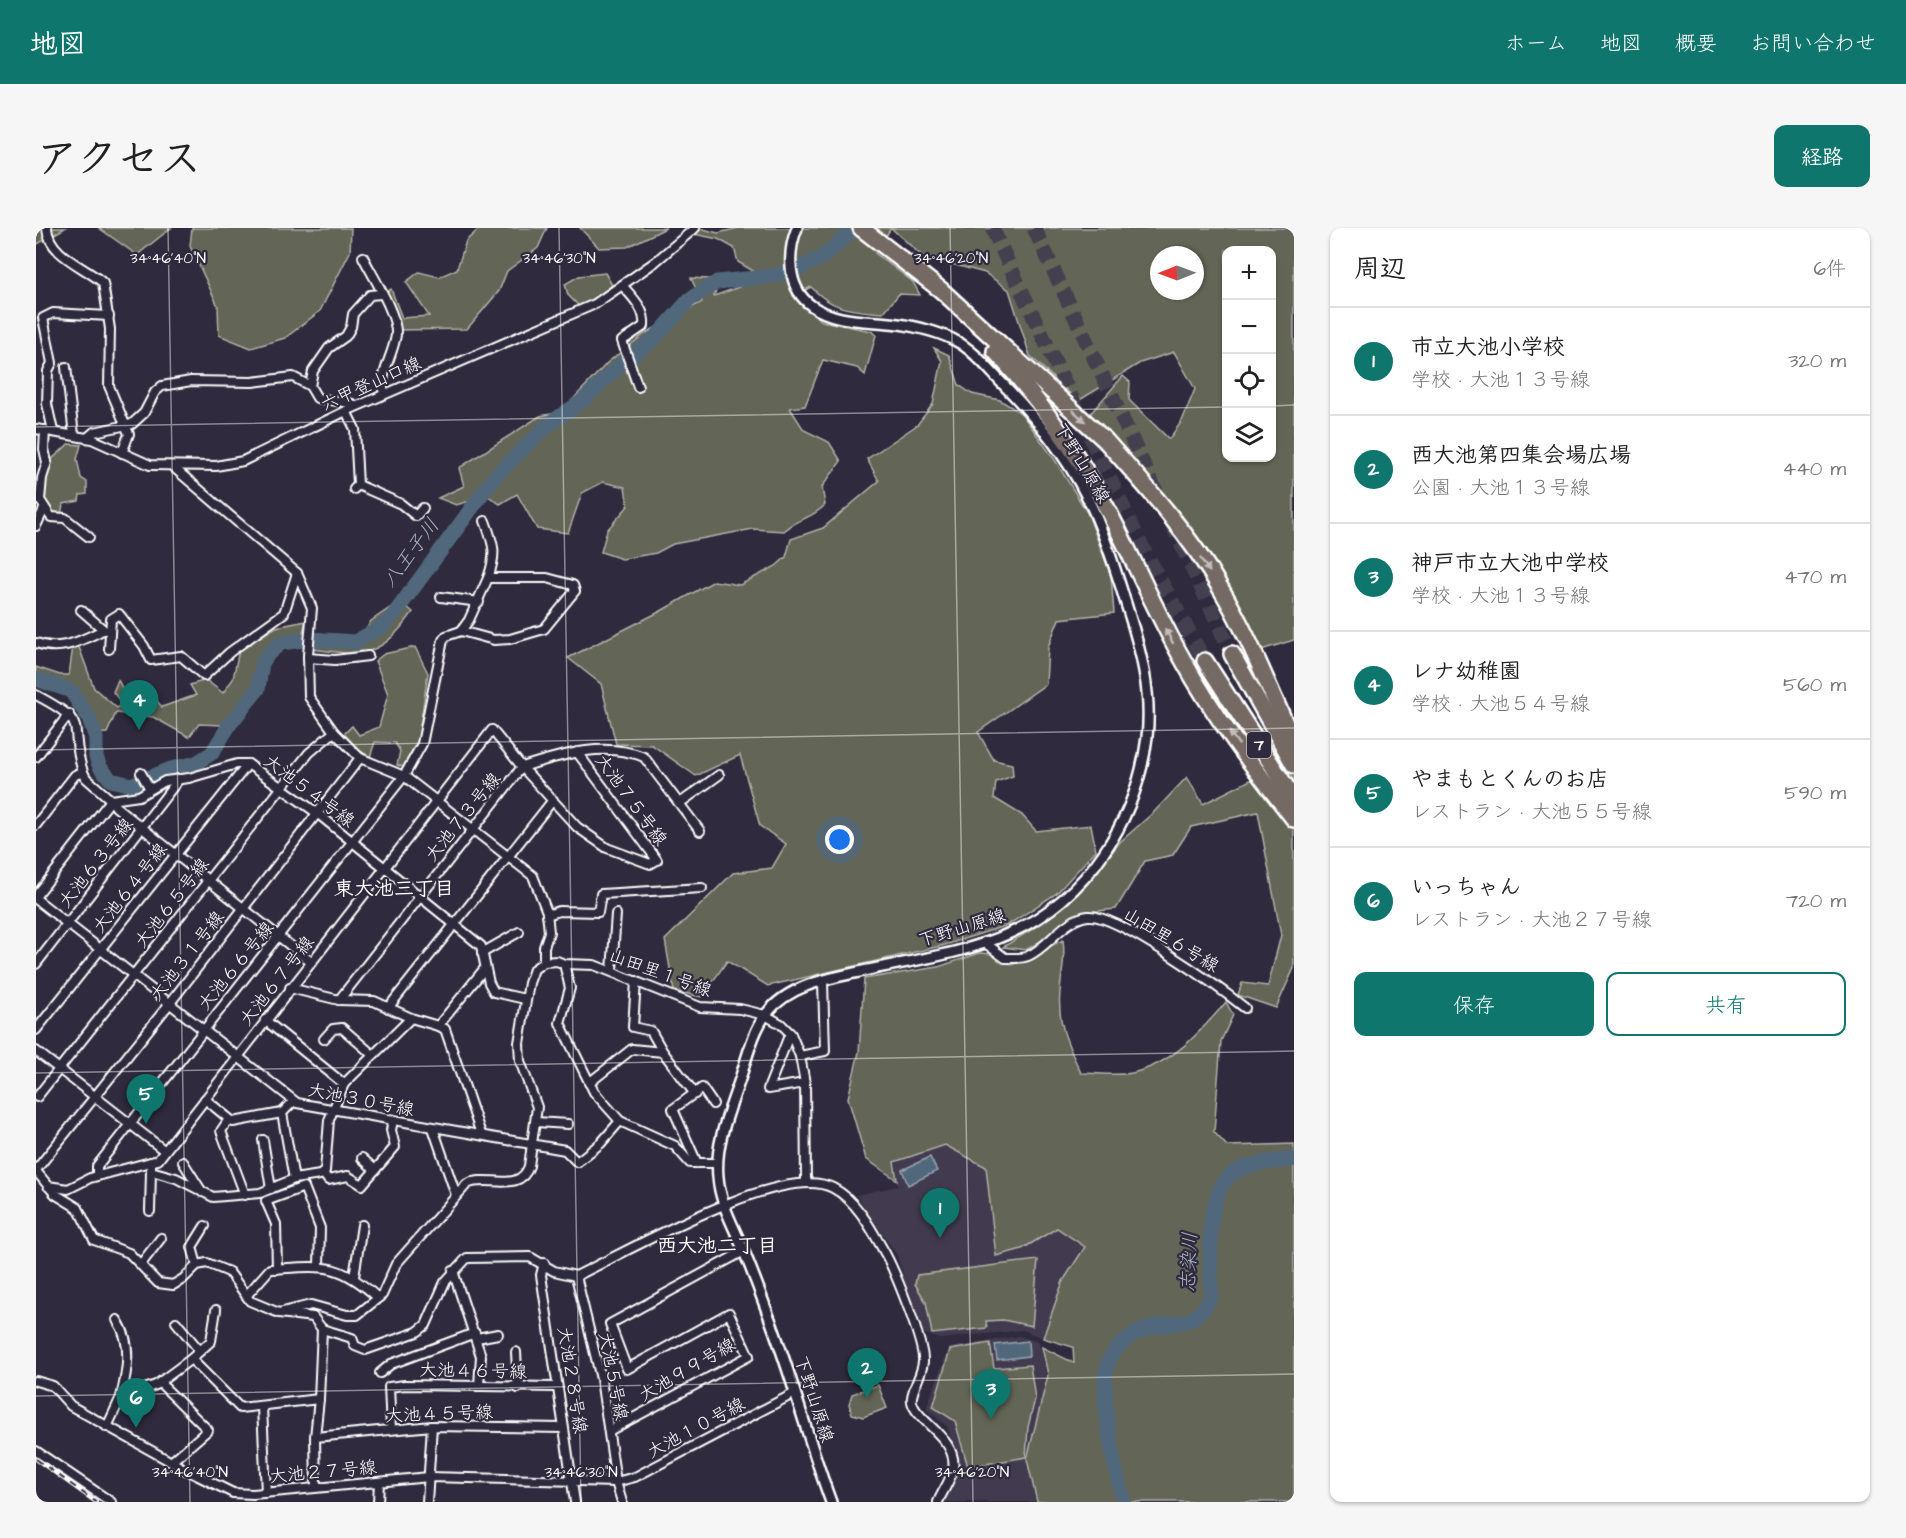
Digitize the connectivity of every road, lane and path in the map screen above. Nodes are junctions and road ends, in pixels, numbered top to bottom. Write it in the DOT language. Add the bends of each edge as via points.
graph roads {
  1 [pos="47,228"];
  2 [pos="694,228"];
  3 [pos="797,228"];
  4 [pos="861,228"];
  5 [pos="363,256"];
  6 [pos="622,285"];
  7 [pos="941,290"];
  8 [pos="381,294"];
  9 [pos="109,316"];
  10 [pos="66,367"];
  11 [pos="310,386"];
  12 [pos="638,387"];
  13 [pos="69,390"];
  14 [pos="57,392"];
  15 [pos="384,394"];
  16 [pos="356,406"];
  17 [pos="346,411"];
  18 [pos="126,426"];
  19 [pos="36,429"];
  20 [pos="49,431"];
  21 [pos="74,435"];
  22 [pos="87,438"];
  23 [pos="122,453"];
  24 [pos="172,467"];
  25 [pos="423,508"];
  26 [pos="44,510"];
  27 [pos="486,521"];
  28 [pos="36,526"];
  29 [pos="89,537"];
  30 [pos="297,573"];
  31 [pos="488,578"];
  32 [pos="441,597"];
  33 [pos="479,602"];
  34 [pos="81,610"];
  35 [pos="105,631"];
  36 [pos="460,631"];
  37 [pos="36,643"];
  38 [pos="109,649"];
  39 [pos="1232,654"];
  40 [pos="368,656"];
  41 [pos="308,658"];
  42 [pos="1205,661"];
  43 [pos="36,695"];
  44 [pos="69,714"];
  45 [pos="492,730"];
  46 [pos="334,732"];
  47 [pos="1294,743"];
  48 [pos="577,752"];
  49 [pos="36,757"];
  50 [pos="360,758"];
  51 [pos="248,764"];
  52 [pos="1294,765"];
  53 [pos="522,767"];
  54 [pos="83,772"];
  55 [pos="141,773"];
  56 [pos="719,775"];
  57 [pos="404,776"];
  58 [pos="179,779"];
  59 [pos="150,788"];
  60 [pos="282,789"];
  61 [pos="111,800"];
  62 [pos="553,800"];
  63 [pos="1294,800"];
  64 [pos="437,801"];
  65 [pos="680,803"];
  66 [pos="317,813"];
  67 [pos="1294,819"];
  68 [pos="36,825"];
  69 [pos="142,828"];
  70 [pos="472,828"];
  71 [pos="700,831"];
  72 [pos="353,844"];
  73 [pos="175,855"];
  74 [pos="507,856"];
  75 [pos="385,868"];
  76 [pos="209,881"];
  77 [pos="702,888"];
  78 [pos="420,896"];
  79 [pos="36,898"];
  80 [pos="243,908"];
  81 [pos="616,914"];
  82 [pos="547,915"];
  83 [pos="455,923"];
  84 [pos="68,924"];
  85 [pos="519,932"];
  86 [pos="279,937"];
  87 [pos="984,942"];
  88 [pos="100,950"];
  89 [pos="483,953"];
  90 [pos="311,962"];
  91 [pos="544,962"];
  92 [pos="36,964"];
  93 [pos="564,964"];
  94 [pos="485,968"];
  95 [pos="612,971"];
  96 [pos="133,976"];
  97 [pos="636,981"];
  98 [pos="823,981"];
  99 [pos="290,988"];
  100 [pos="525,999"];
  101 [pos="339,1000"];
  102 [pos="170,1003"];
  103 [pos="388,1008"];
  104 [pos="1245,1008"];
  105 [pos="765,1015"];
  106 [pos="411,1018"];
  107 [pos="265,1020"];
  108 [pos="438,1026"];
  109 [pos="205,1029"];
  110 [pos="36,1030"];
  111 [pos="790,1033"];
  112 [pos="324,1039"];
  113 [pos="36,1051"];
  114 [pos="663,1052"];
  115 [pos="238,1056"];
  116 [pos="373,1056"];
  117 [pos="800,1056"];
  118 [pos="57,1069"];
  119 [pos="589,1083"];
  120 [pos="805,1083"];
  121 [pos="344,1084"];
  122 [pos="695,1094"];
  123 [pos="37,1097"];
  124 [pos="94,1098"];
  125 [pos="205,1100"];
  126 [pos="294,1101"];
  127 [pos="713,1104"];
  128 [pos="333,1109"];
  129 [pos="282,1113"];
  130 [pos="229,1119"];
  131 [pos="393,1121"];
  132 [pos="620,1121"];
  133 [pos="536,1122"];
  134 [pos="131,1124"];
  135 [pos="568,1124"];
  136 [pos="433,1128"];
  137 [pos="481,1134"];
  138 [pos="263,1140"];
  139 [pos="532,1144"];
  140 [pos="165,1151"];
  141 [pos="362,1158"];
  142 [pos="151,1162"];
  143 [pos="183,1162"];
  144 [pos="697,1163"];
  145 [pos="717,1163"];
  146 [pos="36,1170"];
  147 [pos="375,1170"];
  148 [pos="151,1171"];
  149 [pos="323,1173"];
  150 [pos="97,1176"];
  151 [pos="294,1179"];
  152 [pos="806,1181"];
  153 [pos="48,1186"];
  154 [pos="271,1189"];
  155 [pos="203,1193"];
  156 [pos="456,1195"];
  157 [pos="245,1196"];
  158 [pos="723,1205"];
  159 [pos="150,1211"];
  160 [pos="362,1225"];
  161 [pos="205,1226"];
  162 [pos="161,1238"];
  163 [pos="744,1251"];
  164 [pos="544,1263"];
  165 [pos="141,1264"];
  166 [pos="197,1265"];
  167 [pos="319,1266"];
  168 [pos="277,1269"];
  169 [pos="453,1271"];
  170 [pos="576,1276"];
  171 [pos="354,1277"];
  172 [pos="247,1295"];
  173 [pos="378,1298"];
  174 [pos="216,1310"];
  175 [pos="279,1313"];
  176 [pos="117,1320"];
  177 [pos="176,1322"];
  178 [pos="322,1329"];
  179 [pos="498,1334"];
  180 [pos="476,1336"];
  181 [pos="200,1351"];
  182 [pos="516,1352"];
  183 [pos="191,1359"];
  184 [pos="380,1373"];
  185 [pos="36,1381"];
  186 [pos="160,1383"];
  187 [pos="479,1385"];
  188 [pos="556,1387"];
  189 [pos="518,1388"];
  190 [pos="795,1393"];
  191 [pos="121,1397"];
  192 [pos="319,1399"];
  193 [pos="262,1407"];
  194 [pos="432,1426"];
  195 [pos="107,1427"];
  196 [pos="563,1428"];
  197 [pos="391,1429"];
  198 [pos="609,1431"];
  199 [pos="315,1437"];
  200 [pos="36,1451"];
  201 [pos="171,1462"];
  202 [pos="429,1477"];
  203 [pos="572,1480"];
  204 [pos="379,1482"];
  205 [pos="616,1482"];
  206 [pos="316,1487"];
  207 [pos="266,1493"];
  208 [pos="253,1498"];
  209 [pos="111,1502"];
  210 [pos="378,1502"];
  211 [pos="428,1502"];
  212 [pos="575,1502"];
  213 [pos="622,1502"];
  214 [pos="831,1502"];
  215 [pos="938,1502"];
  1 -- 9 [label="street" via="53,245 103,283"];
  2 -- 6 [label="street, 六甲登山口線"];
  3 -- 87 [label="street, 下野山原線" via="790,265 794,281 814,308 858,321 902,324 959,342 1038,423 1093,510 1147,677 1148,730 1142,773 1125,821 1099,862 1059,902 1011,933"];
  4 -- 7 [label="highway"];
  5 -- 8 [label="street"];
  6 -- 12 [label="street" via="645,318 644,326 622,341"];
  6 -- 15 [label="street, 六甲登山口線" via="595,304"];
  7 -- 47 [label="highway, one-way" via="1130,467 1220,587"];
  67 -- 7 [label="highway, one-way" via="1198,687 1153,606 1096,488 1070,446 1017,375"];
  8 -- 11 [label="street" via="370,295 353,314 346,336 329,348 313,371"];
  8 -- 15 [label="street" via="396,333 381,382"];
  9 -- 18 [label="street" via="109,386"];
  9 -- 20 [label="street" via="53,313 43,318 52,363 48,371"];
  10 -- 13 [label="street"];
  11 -- 16 [label="street" via="317,398"];
  11 -- 18 [label="street" via="293,377 162,386 144,413"];
  13 -- 14 [label="street"];
  13 -- 21 [label="street"];
  15 -- 16 [label="street, 六甲登山口線"];
  16 -- 17 [label="street, 六甲登山口線"];
  17 -- 24 [label="street, 六甲登山口線" via="243,461"];
  17 -- 25 [label="street" via="355,429 356,487 400,504 416,516"];
  18 -- 22 [label="street" via="94,432"];
  18 -- 23 [label="street" via="129,434"];
  19 -- 20 [label="street, 六甲登山口線"];
  20 -- 21 [label="street, 六甲登山口線"];
  20 -- 26 [label="street" via="40,500"];
  21 -- 22 [label="street, 六甲登山口線"];
  22 -- 23 [label="street, 六甲登山口線"];
  23 -- 24 [label="street, 六甲登山口線" via="150,465"];
  24 -- 30 [label="street"];
  26 -- 28 [label="street"];
  26 -- 29 [label="street" via="51,517 65,518 78,525"];
  27 -- 31 [label="street" via="494,546"];
  30 -- 35 [label="street" via="284,613 204,676 181,656 150,660 119,614"];
  30 -- 41 [label="street" via="312,608"];
  31 -- 33 [label="street"];
  31 -- 36 [label="street" via="547,578 573,585 574,589 565,606 544,628 494,640"];
  32 -- 33 [label="street"];
  33 -- 36 [label="street"];
  34 -- 35 [label="street"];
  35 -- 37 [label="street" via="71,645"];
  35 -- 38 [label="street"];
  36 -- 57 [label="street, 大池６６号線" via="443,640 422,744"];
  39 -- 52 [label="highway, 7"];
  40 -- 41 [label="street"];
  41 -- 46 [label="street" via="309,697"];
  42 -- 63 [label="highway, 7"];
  43 -- 44 [label="street"];
  44 -- 49 [label="street"];
  44 -- 54 [label="street" via="75,721"];
  45 -- 53 [label="street, 大池７５号線"];
  45 -- 64 [label="street, 大池６７号線"];
  46 -- 50 [label="street"];
  46 -- 60 [label="street, 大池６５号線" via="309,753"];
  48 -- 53 [label="street, 大池７５号線"];
  48 -- 62 [label="street, 大池７５号線" via="657,860 650,864 608,848 577,827"];
  48 -- 65 [label="street" via="605,749 630,751 644,757"];
  50 -- 57 [label="street"];
  50 -- 66 [label="street, 大池３１号線"];
  51 -- 58 [label="street, 大池５４号線"];
  51 -- 60 [label="street, 大池５４号線"];
  51 -- 73 [label="street, 大池６４号線"];
  53 -- 62 [label="street, 大池７５号線"];
  53 -- 70 [label="street, 大池７３号線"];
  54 -- 61 [label="street"];
  54 -- 68 [label="street" via="75,775"];
  55 -- 59 [label="street"];
  56 -- 65 [label="street"];
  57 -- 64 [label="street"];
  57 -- 72 [label="street, 大池６６号線"];
  58 -- 59 [label="street, 大池５４号線"];
  58 -- 69 [label="street, 大池６３号線"];
  59 -- 61 [label="street, 大池５４号線" via="139,796"];
  60 -- 66 [label="street, 大池５４号線"];
  60 -- 76 [label="street, 大池６５号線"];
  61 -- 69 [label="street"];
  61 -- 79 [label="street"];
  62 -- 74 [label="street"];
  64 -- 70 [label="street"];
  64 -- 75 [label="street, 大池６７号線"];
  65 -- 71 [label="street"];
  66 -- 72 [label="street, 大池５４号線"];
  66 -- 80 [label="street, 大池３１号線"];
  69 -- 73 [label="street"];
  69 -- 84 [label="street, 大池６３号線"];
  70 -- 74 [label="street"];
  70 -- 78 [label="street, 大池７３号線"];
  72 -- 75 [label="street, 大池５４号線"];
  72 -- 86 [label="street, 大池６６号線"];
  73 -- 76 [label="street"];
  73 -- 88 [label="street, 大池６４号線"];
  74 -- 82 [label="street" via="532,876"];
  74 -- 83 [label="street"];
  75 -- 78 [label="street, 大池５４号線"];
  75 -- 90 [label="street, 大池６７号線"];
  76 -- 80 [label="street"];
  76 -- 96 [label="street, 大池６５号線"];
  77 -- 82 [label="street" via="601,894 598,912 559,911"];
  78 -- 83 [label="street, 大池５４号線"];
  78 -- 101 [label="street, 大池７３号線"];
  79 -- 84 [label="street, 大池３０号線"];
  80 -- 86 [label="street"];
  80 -- 102 [label="street, 大池３１号線"];
  81 -- 95 [label="street"];
  82 -- 91 [label="street" via="549,932"];
  83 -- 89 [label="street, 大池５４号線" via="481,946"];
  83 -- 103 [label="street"];
  84 -- 88 [label="street, 大池３０号線"];
  84 -- 92 [label="street, 大池６３号線"];
  85 -- 89 [label="street"];
  86 -- 90 [label="street"];
  86 -- 109 [label="street, 大池６６号線"];
  87 -- 98 [label="street, 下野山原線"];
  87 -- 104 [label="street, 山田里６号線" via="1005,958 1028,956 1061,929 1088,916 1113,921 1221,988"];
  88 -- 96 [label="street, 大池３０号線"];
  88 -- 110 [label="street, 大池６４号線"];
  89 -- 94 [label="street"];
  90 -- 99 [label="street, 大池６７号線"];
  91 -- 93 [label="street, 山田里１号線"];
  91 -- 100 [label="street" via="534,969"];
  93 -- 95 [label="street, 山田里１号線" via="594,965"];
  93 -- 119 [label="street" via="570,988 560,1023"];
  94 -- 100 [label="street" via="494,992"];
  94 -- 108 [label="street"];
  95 -- 97 [label="street, 山田里１号線"];
  96 -- 102 [label="street, 大池３０号線"];
  96 -- 118 [label="street, 大池６５号線"];
  97 -- 105 [label="street, 山田里１号線" via="700,1006"];
  97 -- 114 [label="street" via="633,1027 651,1031"];
  98 -- 105 [label="street, 下野山原線" via="797,990"];
  98 -- 117 [label="street" via="825,1051"];
  99 -- 101 [label="street"];
  99 -- 107 [label="street, 大池６７号線"];
  100 -- 133 [label="street" via="520,1060 537,1107"];
  101 -- 103 [label="street" via="374,1001"];
  102 -- 109 [label="street, 大池３０号線"];
  102 -- 124 [label="street, 大池３１号線"];
  103 -- 106 [label="street"];
  105 -- 111 [label="street"];
  105 -- 145 [label="street, 下野山原線" via="734,1098"];
  106 -- 108 [label="street"];
  106 -- 116 [label="street"];
  107 -- 115 [label="street, 大池６７号線"];
  107 -- 121 [label="street"];
  108 -- 137 [label="street" via="445,1029"];
  109 -- 115 [label="street, 大池３０号線"];
  109 -- 134 [label="street, 大池６６号線"];
  111 -- 117 [label="street"];
  111 -- 120 [label="street" via="768,1089"];
  112 -- 116 [label="street" via="333,1029 342,1028"];
  113 -- 118 [label="street"];
  114 -- 119 [label="street" via="632,1049"];
  114 -- 122 [label="street"];
  115 -- 125 [label="street, 大池６７号線"];
  115 -- 126 [label="street, 大池３０号線"];
  116 -- 121 [label="street"];
  117 -- 120 [label="street"];
  118 -- 123 [label="street, 大池６５号線"];
  118 -- 124 [label="street"];
  119 -- 132 [label="street"];
  120 -- 152 [label="street"];
  121 -- 128 [label="street"];
  122 -- 127 [label="street" via="702,1088"];
  122 -- 144 [label="street" via="673,1109"];
  124 -- 134 [label="street"];
  124 -- 146 [label="street, 大池３１号線"];
  125 -- 130 [label="street"];
  125 -- 140 [label="street, 大池６７号線"];
  126 -- 128 [label="street, 大池３０号線"];
  126 -- 129 [label="street"];
  128 -- 131 [label="street, 大池３０号線"];
  128 -- 149 [label="street"];
  129 -- 130 [label="street" via="233,1122"];
  129 -- 151 [label="street"];
  130 -- 157 [label="street" via="220,1131"];
  131 -- 136 [label="street, 大池３０号線"];
  131 -- 147 [label="street" via="395,1147"];
  132 -- 139 [label="street, 大池３０号線" via="577,1162 565,1150"];
  132 -- 144 [label="street" via="675,1146 690,1163"];
  133 -- 135 [label="street"];
  133 -- 139 [label="street"];
  134 -- 140 [label="street"];
  134 -- 150 [label="street, 大池６６号線" via="98,1166"];
  136 -- 137 [label="street, 大池３０号線"];
  136 -- 156 [label="street"];
  137 -- 139 [label="street, 大池３０号線"];
  138 -- 154 [label="street"];
  139 -- 156 [label="street" via="527,1172 521,1178 499,1183 475,1180"];
  140 -- 142 [label="street, 大池６７号線"];
  141 -- 147 [label="street"];
  142 -- 148 [label="street"];
  142 -- 150 [label="street, 大池６７号線"];
  143 -- 155 [label="street"];
  144 -- 145 [label="street"];
  145 -- 158 [label="street, 下野山原線"];
  146 -- 153 [label="street"];
  147 -- 149 [label="street" via="362,1185 348,1176 328,1180"];
  148 -- 155 [label="street" via="176,1178"];
  148 -- 159 [label="street"];
  149 -- 151 [label="street"];
  150 -- 153 [label="street, 大池６７号線" via="68,1189"];
  151 -- 154 [label="street"];
  152 -- 158 [label="street"];
  152 -- 215 [label="street" via="833,1187 851,1202 892,1266 923,1356 913,1405 942,1435 953,1461"];
  153 -- 165 [label="street" via="78,1208 94,1240 129,1253"];
  154 -- 157 [label="street"];
  155 -- 157 [label="street" via="213,1197"];
  156 -- 173 [label="street" via="396,1264"];
  158 -- 163 [label="street, 下野山原線"];
  158 -- 170 [label="street"];
  160 -- 171 [label="street"];
  161 -- 166 [label="street" via="192,1247"];
  162 -- 165 [label="street"];
  163 -- 190 [label="street, 下野山原線"];
  163 -- 198 [label="street, 大池９９号線" via="610,1324 627,1368 729,1313 749,1356"];
  164 -- 169 [label="street" via="530,1257 483,1256 466,1258"];
  164 -- 170 [label="street" via="554,1271"];
  164 -- 188 [label="street, 大池２８号線" via="541,1275"];
  165 -- 166 [label="street" via="151,1278 164,1286 183,1280"];
  166 -- 172 [label="street" via="207,1263 229,1272"];
  167 -- 168 [label="street"];
  167 -- 168 [label="street" via="320,1228 304,1187 266,1201 276,1224"];
  167 -- 171 [label="street"];
  168 -- 172 [label="street" via="270,1269"];
  169 -- 178 [label="street" via="437,1296 426,1325 417,1332 365,1350 355,1346 352,1338"];
  169 -- 180 [label="street"];
  170 -- 198 [label="street, 大池５号線" via="601,1379"];
  171 -- 173 [label="street"];
  172 -- 175 [label="street"];
  173 -- 175 [label="street" via="357,1315 311,1305"];
  174 -- 181 [label="street" via="211,1341"];
  175 -- 178 [label="street" via="313,1317"];
  176 -- 191 [label="street" via="127,1350"];
  177 -- 181 [label="street"];
  178 -- 192 [label="street"];
  179 -- 180 [label="street"];
  180 -- 184 [label="street" via="400,1361"];
  180 -- 187 [label="street" via="481,1356"];
  181 -- 183 [label="street"];
  182 -- 189 [label="street"];
  183 -- 186 [label="street"];
  183 -- 193 [label="street" via="240,1408"];
  185 -- 195 [label="street, 大池２７号線" via="53,1386 71,1406"];
  186 -- 191 [label="street"];
  186 -- 201 [label="street" via="208,1430"];
  187 -- 189 [label="street, 大池４６号線"];
  187 -- 197 [label="street, 大池４６号線" via="389,1387"];
  188 -- 189 [label="street, 大池４６号線"];
  188 -- 196 [label="street, 大池２８号線"];
  190 -- 205 [label="street, 大池１０号線" via="635,1477"];
  190 -- 214 [label="street, 下野山原線"];
  191 -- 195 [label="street"];
  192 -- 193 [label="street"];
  192 -- 199 [label="street"];
  193 -- 207 [label="street"];
  194 -- 196 [label="street, 大池４５号線"];
  194 -- 197 [label="street, 大池４５号線"];
  194 -- 202 [label="street"];
  195 -- 201 [label="street, 大池２７号線"];
  196 -- 203 [label="street, 大池２８号線"];
  197 -- 199 [label="street, 大池４５号線"];
  198 -- 205 [label="street, 大池５号線"];
  199 -- 206 [label="street"];
  200 -- 209 [label="street"];
  201 -- 208 [label="street, 大池２７号線" via="232,1493"];
  202 -- 203 [label="street, 大池２７号線"];
  202 -- 204 [label="street, 大池２７号線"];
  202 -- 211 [label="street"];
  203 -- 205 [label="street, 大池１０号線"];
  203 -- 212 [label="street, 大池２８号線"];
  204 -- 206 [label="street, 大池２７号線"];
  204 -- 210 [label="street"];
  205 -- 213 [label="street, 大池５号線"];
  206 -- 207 [label="street, 大池２７号線"];
  207 -- 208 [label="street, 大池２７号線"];
}
